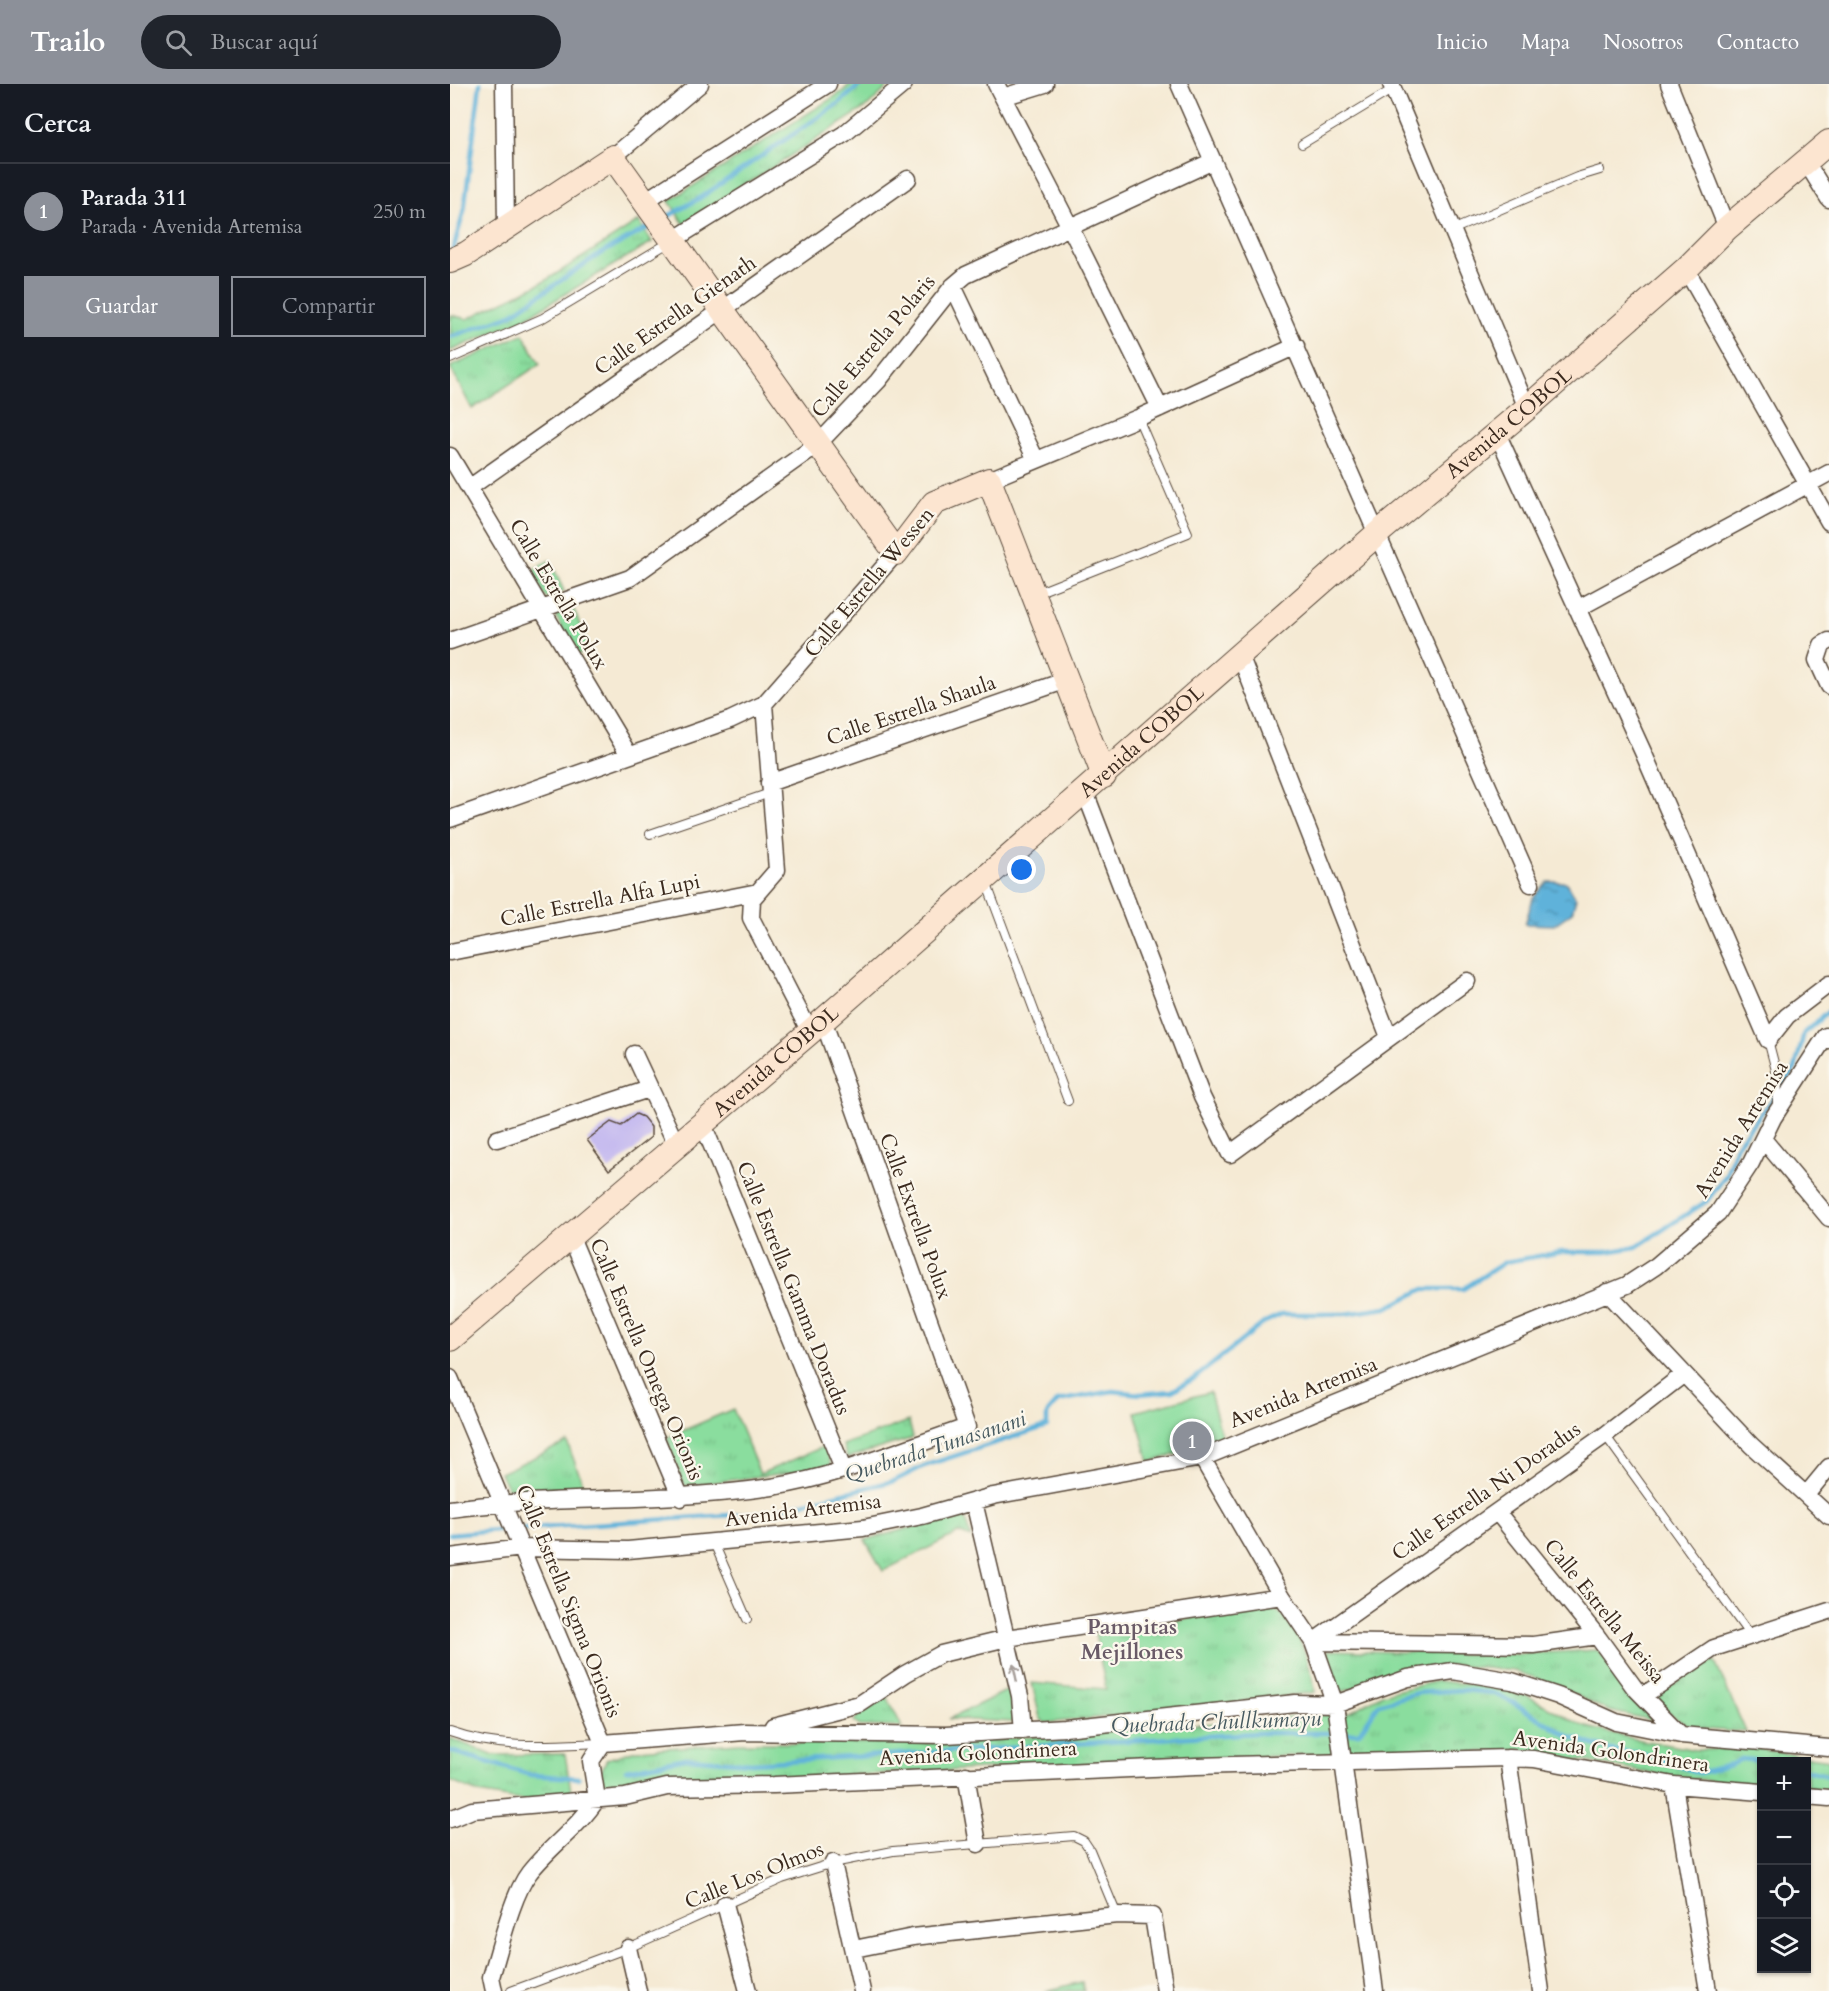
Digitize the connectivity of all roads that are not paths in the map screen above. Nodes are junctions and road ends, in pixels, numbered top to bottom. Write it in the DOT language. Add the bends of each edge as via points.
graph roads {
  1 [pos="504,84"];
  2 [pos="700,84"];
  3 [pos="828,84"];
  4 [pos="904,84"];
  5 [pos="1044,84"];
  6 [pos="1179,84"];
  7 [pos="1669,84"];
  8 [pos="1392,86"];
  9 [pos="999,91"];
  10 [pos="1829,142"];
  11 [pos="1302,144"];
  12 [pos="613,157"];
  13 [pos="1213,161"];
  14 [pos="1806,162"];
  15 [pos="1600,170"];
  16 [pos="908,179"];
  17 [pos="1829,199"];
  18 [pos="659,221"];
  19 [pos="506,226"];
  20 [pos="1070,227"];
  21 [pos="1727,228"];
  22 [pos="1452,230"];
  23 [pos="450,261"];
  24 [pos="1686,269"];
  25 [pos="953,286"];
  26 [pos="722,310"];
  27 [pos="1296,346"];
  28 [pos="450,359"];
  29 [pos="1160,408"];
  30 [pos="1527,408"];
  31 [pos="1138,418"];
  32 [pos="1497,433"];
  33 [pos="818,444"];
  34 [pos="450,456"];
  35 [pos="1036,460"];
  36 [pos="1829,473"];
  37 [pos="989,480"];
  38 [pos="1809,484"];
  39 [pos="469,488"];
  40 [pos="1829,522"];
  41 [pos="1377,534"];
  42 [pos="896,553"];
  43 [pos="1033,594"];
  44 [pos="542,609"];
  45 [pos="1577,609"];
  46 [pos="450,641"];
  47 [pos="1829,641"];
  48 [pos="1240,656"];
  49 [pos="1067,680"];
  50 [pos="1829,686"];
  51 [pos="764,704"];
  52 [pos="629,755"];
  53 [pos="1104,776"];
  54 [pos="770,788"];
  55 [pos="1085,792"];
  56 [pos="450,819"];
  57 [pos="650,834"];
  58 [pos="985,879"];
  59 [pos="1531,884"];
  60 [pos="758,892"];
  61 [pos="450,952"];
  62 [pos="1467,981"];
  63 [pos="1829,984"];
  64 [pos="816,1026"];
  65 [pos="1389,1037"];
  66 [pos="1827,1038"];
  67 [pos="1768,1040"];
  68 [pos="634,1054"];
  69 [pos="650,1089"];
  70 [pos="1068,1101"];
  71 [pos="1773,1118"];
  72 [pos="703,1124"];
  73 [pos="497,1139"];
  74 [pos="1762,1139"];
  75 [pos="677,1146"];
  76 [pos="1829,1218"];
  77 [pos="572,1237"];
  78 [pos="1607,1292"];
  79 [pos="450,1339"];
  80 [pos="1684,1374"];
  81 [pos="450,1378"];
  82 [pos="968,1427"];
  83 [pos="1605,1436"];
  84 [pos="1202,1458"];
  85 [pos="1829,1467"];
  86 [pos="843,1469"];
  87 [pos="1806,1495"];
  88 [pos="681,1498"];
  89 [pos="504,1502"];
  90 [pos="974,1502"];
  91 [pos="450,1509"];
  92 [pos="1497,1512"];
  93 [pos="1829,1516"];
  94 [pos="517,1535"];
  95 [pos="714,1543"];
  96 [pos="450,1557"];
  97 [pos="1282,1596"];
  98 [pos="1829,1611"];
  99 [pos="747,1620"];
  100 [pos="1749,1634"];
  101 [pos="1597,1636"];
  102 [pos="1007,1638"];
  103 [pos="1313,1642"];
  104 [pos="1644,1695"];
  105 [pos="1335,1704"];
  106 [pos="1023,1731"];
  107 [pos="450,1732"];
  108 [pos="746,1732"];
  109 [pos="1681,1735"];
  110 [pos="603,1743"];
  111 [pos="1829,1748"];
  112 [pos="1508,1758"];
  113 [pos="1344,1761"];
  114 [pos="966,1775"];
  115 [pos="1674,1785"];
  116 [pos="1757,1792"];
  117 [pos="1811,1796"];
  118 [pos="1829,1798"];
  119 [pos="597,1799"];
  120 [pos="450,1819"];
  121 [pos="978,1844"];
  122 [pos="833,1863"];
  123 [pos="725,1904"];
  124 [pos="1117,1915"];
  125 [pos="628,1948"];
  126 [pos="854,1949"];
  127 [pos="494,1991"];
  128 [pos="511,1991"];
  129 [pos="638,1991"];
  130 [pos="748,1991"];
  131 [pos="862,1991"];
  132 [pos="1165,1991"];
  133 [pos="1375,1991"];
  134 [pos="1541,1991"];
  135 [pos="1708,1991"];
  1 -- 19 [label="street"];
  2 -- 12 [label="street"];
  3 -- 18 [label="street"];
  4 -- 18 [label="street" via="844,134"];
  5 -- 9 [label="street"];
  6 -- 13 [label="street"];
  7 -- 21 [label="street"];
  8 -- 11 [label="lane"];
  8 -- 22 [label="street"];
  9 -- 20 [label="street"];
  10 -- 14 [label="main road, Avenida COBOL"];
  12 -- 18 [label="main road"];
  12 -- 19 [label="main road"];
  13 -- 20 [label="street, Calle Estrella Polaris"];
  13 -- 27 [label="street"];
  14 -- 17 [label="street"];
  14 -- 21 [label="main road, Avenida COBOL"];
  15 -- 22 [label="lane"];
  16 -- 26 [label="street, Calle Estrella Gienath"];
  18 -- 26 [label="main road"];
  18 -- 28 [label="lane" via="543,318"];
  19 -- 23 [label="main road"];
  20 -- 25 [label="street, Calle Estrella Polaris" via="966,275"];
  20 -- 29 [label="street"];
  21 -- 24 [label="main road, Avenida COBOL"];
  22 -- 30 [label="street"];
  24 -- 30 [label="main road, Avenida COBOL"];
  24 -- 38 [label="street"];
  25 -- 33 [label="street, Calle Estrella Polaris" via="878,381"];
  25 -- 35 [label="street"];
  26 -- 33 [label="main road"];
  26 -- 39 [label="street, Calle Estrella Gienath"];
  27 -- 29 [label="street, Calle Estrella Wessen"];
  27 -- 41 [label="street"];
  29 -- 31 [label="street, Calle Estrella Wessen"];
  30 -- 32 [label="main road, Avenida COBOL"];
  31 -- 35 [label="street, Calle Estrella Wessen"];
  31 -- 43 [label="lane" via="1188,533"];
  32 -- 41 [label="main road, Avenida COBOL"];
  32 -- 45 [label="street"];
  33 -- 42 [label="main road"];
  33 -- 44 [label="street, Calle Estrella Polaris" via="630,578"];
  34 -- 39 [label="street, Calle Estrella Polux"];
  35 -- 37 [label="street, Calle Estrella Wessen"];
  36 -- 38 [label="street"];
  37 -- 42 [label="main road, Calle Estrella Wessen" via="934,503"];
  37 -- 43 [label="main road"];
  38 -- 40 [label="street"];
  38 -- 45 [label="street"];
  39 -- 44 [label="street, Calle Estrella Polux"];
  41 -- 48 [label="main road, Avenida COBOL"];
  41 -- 59 [label="street"];
  42 -- 51 [label="street, Calle Estrella Wessen"];
  43 -- 49 [label="main road"];
  44 -- 46 [label="street, Calle Estrella Polaris"];
  44 -- 52 [label="street, Calle Estrella Polux"];
  45 -- 67 [label="street"];
  47 -- 50 [label="street" via="1822,645 1817,660"];
  48 -- 53 [label="main road, Avenida COBOL"];
  48 -- 65 [label="street"];
  49 -- 53 [label="main road"];
  49 -- 54 [label="street, Calle Estrella Shaula"];
  51 -- 52 [label="street, Calle Estrella Wessen"];
  51 -- 54 [label="street"];
  52 -- 56 [label="street, Calle Estrella Wessen"];
  53 -- 55 [label="main road, Avenida COBOL"];
  54 -- 57 [label="lane"];
  54 -- 60 [label="street" via="777,870"];
  55 -- 58 [label="main road, Avenida COBOL"];
  55 -- 65 [label="street" via="1202,1097 1230,1154"];
  58 -- 64 [label="main road, Avenida COBOL"];
  58 -- 70 [label="lane"];
  60 -- 61 [label="street, Calle Estrella Alfa Lupi"];
  60 -- 64 [label="street, Calle Extrella Polux" via="752,899 751,918"];
  62 -- 65 [label="street"];
  63 -- 67 [label="street, Avenida Artemisa" via="1787,1016"];
  64 -- 72 [label="main road, Avenida COBOL"];
  64 -- 82 [label="street, Calle Extrella Polux"];
  66 -- 71 [label="street, Avenida Artemisa"];
  67 -- 71 [label="lane" via="1778,1078 1779,1098"];
  68 -- 69 [label="street"];
  69 -- 73 [label="street"];
  69 -- 75 [label="street"];
  71 -- 74 [label="street, Avenida Artemisa"];
  72 -- 75 [label="main road, Avenida COBOL"];
  72 -- 86 [label="street, Calle Estrella Gamma Doradus"];
  74 -- 76 [label="street"];
  74 -- 78 [label="street, Avenida Artemisa" via="1718,1213 1656,1266 1627,1285"];
  75 -- 77 [label="main road, Avenida COBOL"];
  77 -- 79 [label="main road, Avenida COBOL"];
  77 -- 88 [label="street, Calle Estrella Omega Orionis"];
  78 -- 80 [label="street"];
  78 -- 84 [label="street, Avenida Artemisa"];
  80 -- 83 [label="street, Calle Estrella Ni Doradus"];
  80 -- 87 [label="street" via="1751,1445"];
  81 -- 89 [label="street, Calle Estrella Sigma Orionis"];
  82 -- 86 [label="street, Avenida Artemisa"];
  83 -- 92 [label="street, Calle Estrella Ni Doradus"];
  83 -- 100 [label="lane"];
  84 -- 90 [label="street, Avenida Artemisa"];
  84 -- 97 [label="street"];
  85 -- 87 [label="street"];
  86 -- 88 [label="street, Avenida Artemisa" via="774,1487"];
  87 -- 93 [label="street"];
  88 -- 89 [label="street, Avenida Artemisa"];
  89 -- 91 [label="street, Avenida Artemisa"];
  89 -- 94 [label="street, Calle Estrella Sigma Orionis"];
  90 -- 95 [label="street, Avenida Artemisa" via="863,1528"];
  90 -- 102 [label="street"];
  92 -- 101 [label="street, Calle Estrella Meissa"];
  92 -- 103 [label="street, Calle Estrella Ni Doradus"];
  94 -- 95 [label="street, Avenida Artemisa" via="628,1550"];
  94 -- 96 [label="street, Avenida Artemisa"];
  94 -- 110 [label="street, Calle Estrella Sigma Orionis"];
  95 -- 99 [label="lane"];
  97 -- 102 [label="street"];
  97 -- 103 [label="street"];
  98 -- 100 [label="street"];
  100 -- 104 [label="street" via="1714,1648"];
  101 -- 103 [label="street" via="1534,1645"];
  101 -- 104 [label="street, Calle Estrella Meissa"];
  106 -- 102 [label="street, one-way"];
  102 -- 108 [label="street" via="941,1654 860,1704"];
  103 -- 105 [label="street"];
  104 -- 109 [label="street, Calle Estrella Meissa"];
  105 -- 106 [label="street, Avenida Golondrinera" via="1294,1703"];
  105 -- 109 [label="street, Avenida Golondrinera" via="1408,1678 1453,1671 1512,1681 1616,1722"];
  105 -- 113 [label="street"];
  106 -- 108 [label="street, Avenida Golondrinera"];
  107 -- 110 [label="lane" via="478,1742 509,1746"];
  108 -- 110 [label="street"];
  109 -- 111 [label="street, Avenida Golondrinera"];
  110 -- 119 [label="street, Calle Estrella Sigma Orionis" via="591,1761"];
  112 -- 113 [label="street, Avenida Golondrinera"];
  112 -- 115 [label="street, Avenida Golondrinera"];
  112 -- 134 [label="street"];
  113 -- 114 [label="street, Avenida Golondrinera"];
  113 -- 133 [label="street"];
  114 -- 119 [label="street, Avenida Golondrinera" via="667,1787"];
  114 -- 121 [label="street"];
  115 -- 116 [label="street, Avenida Golondrinera"];
  115 -- 135 [label="street"];
  117 -- 118 [label="street"];
  119 -- 120 [label="street, Avenida Golondrinera" via="472,1810"];
  119 -- 127 [label="street" via="583,1820 528,1875 491,1977"];
  121 -- 122 [label="lane, Calle Los Olmos" via="893,1851"];
  121 -- 124 [label="lane, Calle Los Olmos" via="1074,1836 1084,1841"];
  122 -- 123 [label="lane, Calle Los Olmos"];
  122 -- 126 [label="street"];
  123 -- 125 [label="lane, Calle Los Olmos"];
  123 -- 130 [label="street"];
  124 -- 126 [label="street" via="913,1937"];
  124 -- 132 [label="street" via="1153,1916"];
  125 -- 128 [label="lane, Calle Los Olmos"];
  125 -- 129 [label="street"];
  126 -- 131 [label="street"];
}
